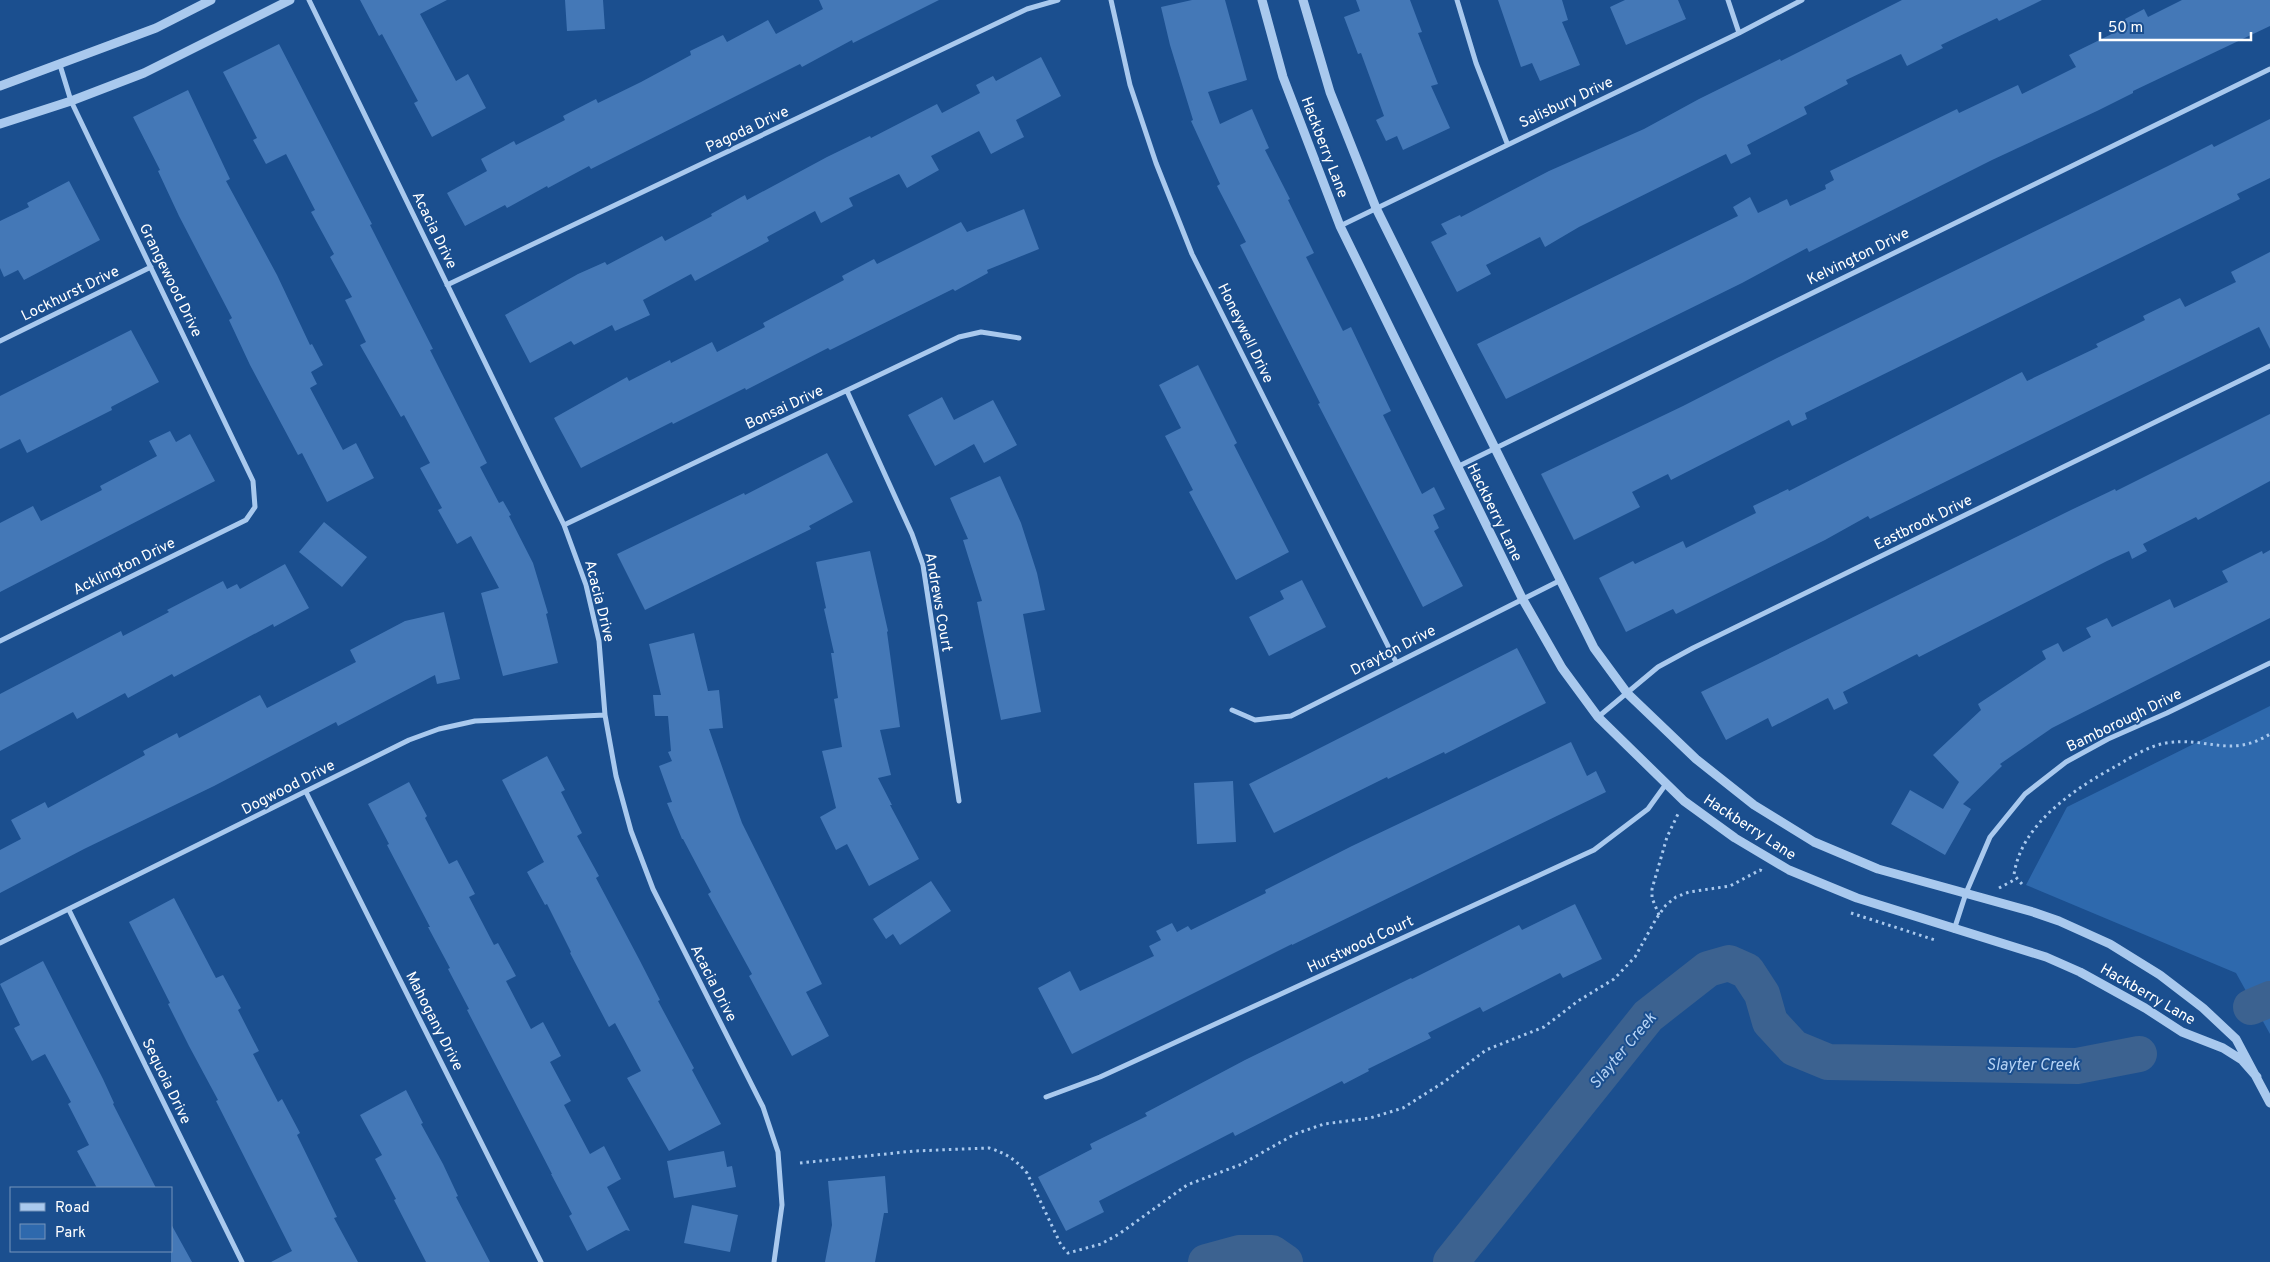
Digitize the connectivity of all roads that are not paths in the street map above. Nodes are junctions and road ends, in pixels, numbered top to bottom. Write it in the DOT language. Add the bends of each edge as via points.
graph roads {
  1 [pos="211,0"];
  2 [pos="290,0"];
  3 [pos="309,0"];
  4 [pos="1058,0"];
  5 [pos="1111,0"];
  6 [pos="1262,0"];
  7 [pos="1303,0"];
  8 [pos="1457,0"];
  9 [pos="1728,0"];
  10 [pos="1802,0"];
  11 [pos="1740,33"];
  12 [pos="60,65"];
  13 [pos="2270,69"];
  14 [pos="0,86"];
  15 [pos="71,101"];
  16 [pos="0,124"];
  17 [pos="1507,143"];
  18 [pos="1376,208"];
  19 [pos="1340,226"];
  20 [pos="151,266"];
  21 [pos="447,284"];
  22 [pos="1019,338"];
  23 [pos="0,341"];
  24 [pos="2270,366"];
  25 [pos="847,391"];
  26 [pos="1494,448"];
  27 [pos="1457,467"];
  28 [pos="255,507"];
  29 [pos="564,525"];
  30 [pos="1560,580"];
  31 [pos="1522,598"];
  32 [pos="0,641"];
  33 [pos="1396,662"];
  34 [pos="2270,663"];
  35 [pos="1627,693"];
  36 [pos="1232,710"];
  37 [pos="605,715"];
  38 [pos="1598,716"];
  39 [pos="1666,784"];
  40 [pos="306,792"];
  41 [pos="959,800"];
  42 [pos="1966,893"];
  43 [pos="69,910"];
  44 [pos="1954,930"];
  45 [pos="0,943"];
  46 [pos="2257,1077"];
  47 [pos="1046,1097"];
  48 [pos="2270,1103"];
  49 [pos="242,1262"];
  50 [pos="541,1262"];
  51 [pos="774,1262"];
  1 -- 12 [label="street" via="156,28"];
  2 -- 15 [label="street" via="144,73"];
  3 -- 21 [label="street, Acacia Drive"];
  4 -- 21 [label="street, Pagoda Drive" via="1027,10"];
  5 -- 33 [label="street, Honeywell Drive" via="1130,85 1192,254"];
  6 -- 19 [label="street, Hackberry Lane" via="1283,77"];
  7 -- 18 [label="street, Hackberry Lane" via="1330,92"];
  8 -- 17 [label="street" via="1476,63"];
  9 -- 11 [label="street"];
  10 -- 11 [label="street, Salisbury Drive"];
  11 -- 17 [label="street, Salisbury Drive"];
  12 -- 14 [label="street"];
  12 -- 15 [label="street, Grangewood Drive"];
  13 -- 26 [label="street, Kelvington Drive"];
  15 -- 16 [label="street"];
  15 -- 20 [label="street, Grangewood Drive"];
  17 -- 18 [label="street, Salisbury Drive"];
  18 -- 19 [label="street, Salisbury Drive"];
  18 -- 26 [label="street, Hackberry Lane"];
  19 -- 27 [label="street, Hackberry Lane"];
  20 -- 23 [label="street, Lockhurst Drive"];
  20 -- 28 [label="street, Grangewood Drive" via="253,481"];
  21 -- 29 [label="street, Acacia Drive"];
  22 -- 25 [label="street, Bonsai Drive" via="981,332 960,337"];
  24 -- 35 [label="street, Eastbrook Drive" via="1693,648 1658,667"];
  25 -- 29 [label="street, Bonsai Drive"];
  25 -- 41 [label="street, Andrews Court" via="912,534 922,565"];
  26 -- 27 [label="street, Kelvington Drive"];
  26 -- 30 [label="street, Hackberry Lane"];
  27 -- 31 [label="street, Hackberry Lane"];
  28 -- 32 [label="street, Acklington Drive" via="246,520"];
  29 -- 37 [label="street, Acacia Drive" via="586,585 599,641"];
  30 -- 31 [label="street, Drayton Drive"];
  30 -- 35 [label="street, Hackberry Lane" via="1594,648"];
  31 -- 33 [label="street, Drayton Drive"];
  31 -- 38 [label="street, Hackberry Lane" via="1562,668"];
  33 -- 36 [label="street, Drayton Drive" via="1292,716 1255,720"];
  34 -- 42 [label="street, Bamborough Drive" via="2066,762 2025,794 1990,838"];
  35 -- 38 [label="street, Eastbrook Drive"];
  35 -- 42 [label="street, Hackberry Lane" via="1696,759 1754,805 1814,842 1878,869"];
  37 -- 40 [label="street, Dogwood Drive" via="475,721 439,728"];
  37 -- 51 [label="street, Acacia Drive" via="616,776 631,831 653,889 763,1107 778,1152 782,1205"];
  38 -- 39 [label="street, Hackberry Lane"];
  39 -- 44 [label="street, Hackberry Lane" via="1735,838 1788,870 1857,898"];
  39 -- 47 [label="street, Hurstwood Court" via="1648,809 1594,850 1100,1077"];
  40 -- 43 [label="street, Dogwood Drive"];
  40 -- 50 [label="street, Mahogany Drive"];
  42 -- 44 [label="street, Bamborough Drive"];
  42 -- 46 [label="street, Hackberry Lane" via="2034,912 2085,932 2160,974 2224,1026"];
  43 -- 45 [label="street, Dogwood Drive"];
  43 -- 49 [label="street, Sequoia Drive"];
  44 -- 46 [label="street, Hackberry Lane" via="2046,957 2080,972 2182,1032 2223,1048 2242,1060"];
  46 -- 48 [label="street"];
}
